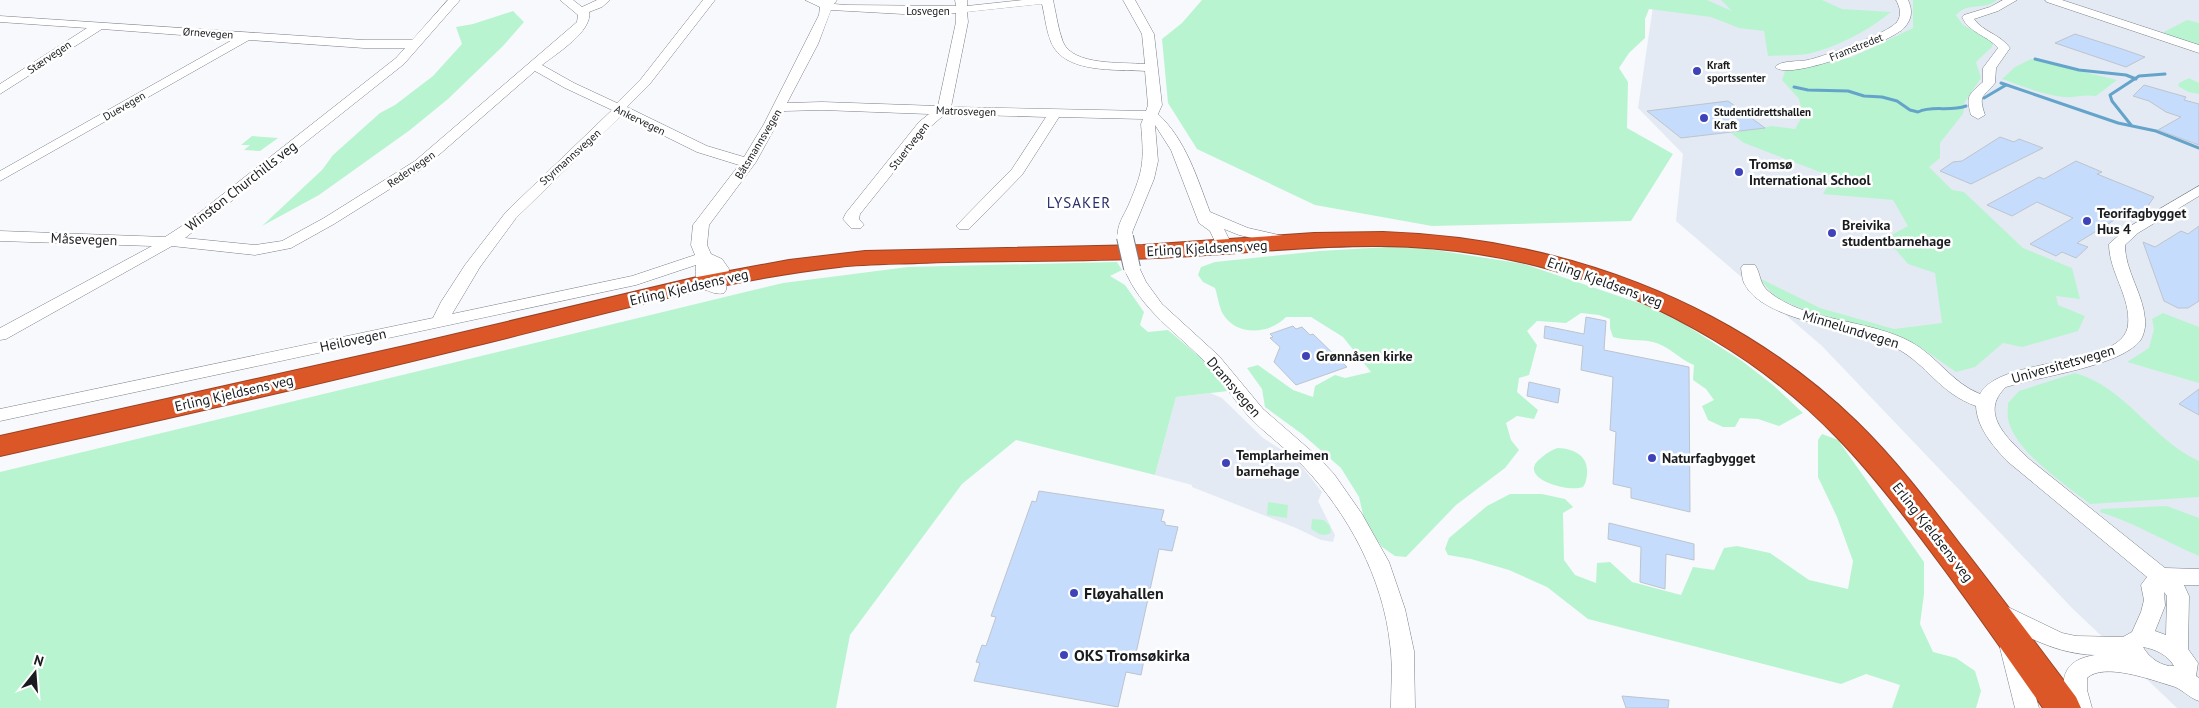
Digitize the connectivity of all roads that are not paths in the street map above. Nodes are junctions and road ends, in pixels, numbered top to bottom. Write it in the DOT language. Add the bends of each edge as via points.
graph roads {
  1 [pos="454,0"];
  2 [pos="566,0"];
  3 [pos="604,0"];
  4 [pos="709,0"];
  5 [pos="811,0"];
  6 [pos="1046,0"];
  7 [pos="1129,0"];
  8 [pos="1902,0"];
  9 [pos="2011,0"];
  10 [pos="2051,0"];
  11 [pos="829,3"];
  12 [pos="962,5"];
  13 [pos="582,11"];
  14 [pos="0,19"];
  15 [pos="99,26"];
  16 [pos="248,36"];
  17 [pos="415,44"];
  18 [pos="2199,49"];
  19 [pos="535,66"];
  20 [pos="1781,67"];
  21 [pos="1150,68"];
  22 [pos="0,90"];
  23 [pos="780,107"];
  24 [pos="619,109"];
  25 [pos="940,111"];
  26 [pos="1055,113"];
  27 [pos="1978,114"];
  28 [pos="1152,115"];
  29 [pos="749,162"];
  30 [pos="0,177"];
  31 [pos="2199,190"];
  32 [pos="2183,200"];
  33 [pos="2199,207"];
  34 [pos="1205,219"];
  35 [pos="856,225"];
  36 [pos="964,226"];
  37 [pos="0,236"];
  38 [pos="169,242"];
  39 [pos="1295,242"];
  40 [pos="1225,247"];
  41 [pos="1200,248"];
  42 [pos="913,256"];
  43 [pos="1749,268"];
  44 [pos="713,274"];
  45 [pos="440,321"];
  46 [pos="0,335"];
  47 [pos="1985,402"];
  48 [pos="0,415"];
  49 [pos="0,446"];
  50 [pos="2161,576"];
  51 [pos="2199,577"];
  52 [pos="2000,620"];
  53 [pos="2135,642"];
  54 [pos="2184,664"];
  55 [pos="2146,666"];
  56 [pos="2199,692"];
  57 [pos="1403,708"];
  58 [pos="2027,708"];
  59 [pos="2063,708"];
  60 [pos="2080,708"];
  1 -- 17 [label="street, Winston Churchills veg"];
  2 -- 13 [label="street"];
  3 -- 13 [label="street"];
  4 -- 24 [label="street, Styrmannsvegen" via="645,82"];
  5 -- 11 [label="street, Losvegen"];
  6 -- 12 [label="street, Losvegen"];
  6 -- 21 [label="street" via="1057,42 1070,58 1084,63"];
  7 -- 21 [label="street, Dramsvegen" via="1148,34"];
  8 -- 20 [label="street, Framstredet" via="1906,6 1906,17 1892,32 1830,58"];
  9 -- 27 [label="street" via="1968,17 1971,24 1998,40 2004,48 1988,70 1990,83 1976,95 1974,102"];
  10 -- 18 [label="street"];
  11 -- 12 [label="street, Losvegen" via="872,10"];
  11 -- 23 [label="street, Båtsmannsvegen"];
  12 -- 25 [label="street, Stuertvegen" via="947,99"];
  13 -- 19 [label="street, Redervegen" via="585,18 580,28"];
  14 -- 15 [label="street, Ørnevegen"];
  15 -- 16 [label="street, Ørnevegen"];
  15 -- 22 [label="street, Stærvegen"];
  16 -- 17 [label="street, Ørnevegen" via="383,45"];
  16 -- 30 [label="street, Duevegen"];
  17 -- 38 [label="street, Winston Churchills veg" via="387,71"];
  19 -- 24 [label="street, Ankervegen" via="582,93"];
  19 -- 38 [label="street, Redervegen" via="420,164 294,241 276,248 255,250"];
  21 -- 28 [label="street, Dramsvegen" via="1155,105"];
  23 -- 25 [label="street, Matrosvegen"];
  23 -- 29 [label="street, Båtsmannsvegen"];
  24 -- 29 [label="street, Ankervegen" via="724,158"];
  24 -- 45 [label="street, Styrmannsvegen" via="506,221 456,291"];
  25 -- 26 [label="street, Matrosvegen"];
  25 -- 35 [label="street, Stuertvegen" via="924,125 853,213 851,219"];
  26 -- 28 [label="street, Matrosvegen"];
  26 -- 36 [label="street" via="1017,172"];
  28 -- 34 [label="street" via="1163,125 1178,150"];
  28 -- 57 [label="street, Dramsvegen, bridge" via="1148,124 1151,161 1147,179 1125,230 1136,280 1156,306 1217,364 1258,415 1310,462 1352,512 1384,576 1400,633"];
  29 -- 44 [label="street, Båtsmannsvegen" via="701,225 699,245"];
  31 -- 32 [label="street, Universitetsvegen"];
  32 -- 33 [label="street"];
  32 -- 47 [label="street, Universitetsvegen" via="2117,244 2116,254 2137,317 2136,333 2132,339 2120,349 2102,356 2000,382 1992,388"];
  34 -- 39 [label="street" via="1244,232"];
  34 -- 40 [label="street" via="1216,228"];
  34 -- 41 [label="street"];
  37 -- 38 [label="street, Måsevegen"];
  38 -- 46 [label="street, Winston Churchills veg"];
  39 -- 40 [label="highway, Erling Kjeldsens veg"];
  39 -- 52 [label="highway, Erling Kjeldsens veg" via="1417,240 1502,251 1582,270 1682,311 1757,355 1829,411 1864,446"];
  40 -- 41 [label="highway, Erling Kjeldsens veg"];
  41 -- 42 [label="highway, Erling Kjeldsens veg"];
  42 -- 44 [label="highway, Erling Kjeldsens veg" via="850,258"];
  42 -- 44 [label="highway, Erling Kjeldsens veg" via="804,272"];
  43 -- 47 [label="street, Minnelundvegen" via="1748,275 1753,284 1776,304 1903,344 1958,392"];
  44 -- 45 [label="street, Heilovegen" via="636,280"];
  44 -- 49 [label="highway, Erling Kjeldsens veg" via="557,326 468,340"];
  45 -- 48 [label="street, Heilovegen"];
  47 -- 50 [label="street" via="1987,420 2003,446"];
  50 -- 51 [label="street"];
  50 -- 53 [label="street" via="2152,584 2155,608"];
  50 -- 54 [label="street" via="2175,588 2178,596"];
  52 -- 53 [label="street" via="2076,645"];
  52 -- 58 [label="street"];
  52 -- 59 [label="highway, Erling Kjeldsens veg"];
  53 -- 54 [label="street" via="2163,643"];
  53 -- 55 [label="street" via="2134,656"];
  54 -- 55 [label="street" via="2162,674"];
  54 -- 56 [label="street"];
  55 -- 60 [label="street" via="2105,663 2082,669 2077,673 2075,683"];
}
